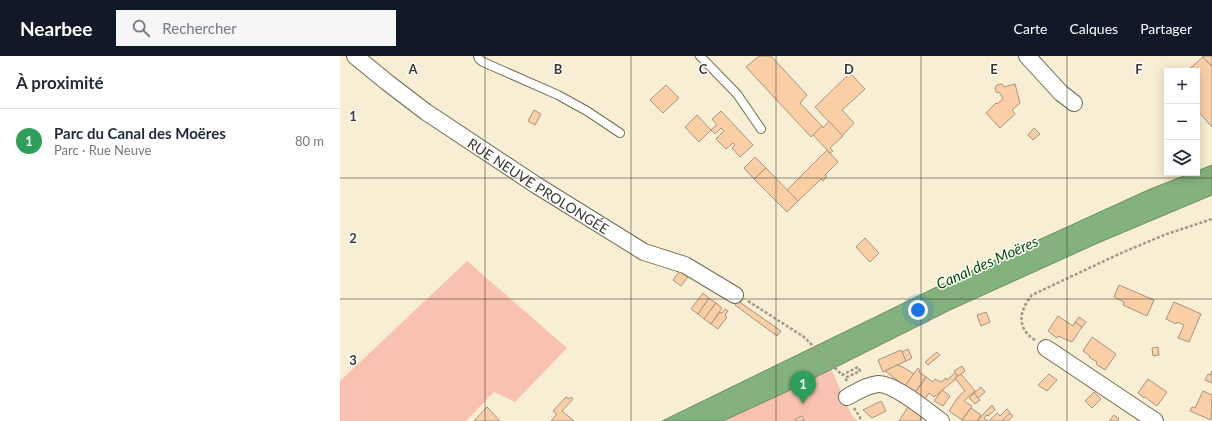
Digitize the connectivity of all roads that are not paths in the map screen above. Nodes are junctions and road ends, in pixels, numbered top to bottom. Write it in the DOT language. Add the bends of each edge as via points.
graph roads {
  1 [pos="355,56"];
  2 [pos="478,56"];
  3 [pos="700,56"];
  4 [pos="1027,56"];
  5 [pos="1074,103"];
  6 [pos="761,129"];
  7 [pos="620,133"];
  8 [pos="734,295"];
  9 [pos="1046,348"];
  10 [pos="847,397"];
  11 [pos="941,421"];
  12 [pos="1155,421"];
  1 -- 8 [label="street, RUE NEUVE PROLONGÉE" via="426,112 533,183 640,249 689,267"];
  2 -- 7 [label="lane" via="482,62 566,99"];
  3 -- 6 [label="lane" via="737,94"];
  4 -- 5 [label="street" via="1064,97"];
  9 -- 12 [label="street"];
  10 -- 11 [label="street" via="870,385 885,384"];
}
